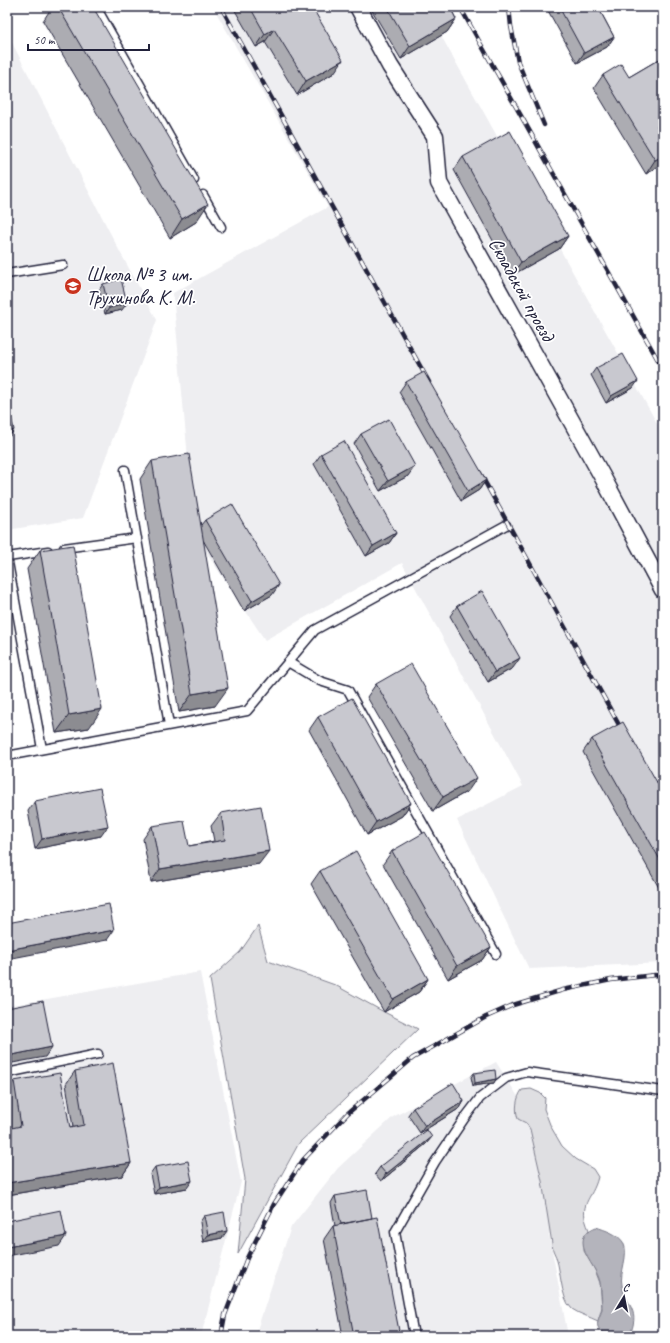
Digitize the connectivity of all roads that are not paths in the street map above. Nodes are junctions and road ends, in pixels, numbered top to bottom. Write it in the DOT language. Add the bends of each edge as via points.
graph roads {
  1 [pos="96,7"];
  2 [pos="358,7"];
  3 [pos="221,227"];
  4 [pos="63,265"];
  5 [pos="7,274"];
  6 [pos="126,470"];
  7 [pos="506,525"];
  8 [pos="137,538"];
  9 [pos="7,557"];
  10 [pos="663,590"];
  11 [pos="288,662"];
  12 [pos="169,725"];
  13 [pos="42,749"];
  14 [pos="7,756"];
  15 [pos="496,954"];
  16 [pos="98,1054"];
  17 [pos="7,1073"];
  18 [pos="663,1091"];
  19 [pos="414,1336"];
  1 -- 3 [label="lane"];
  2 -- 10 [label="street, Складской проезд" via="390,66 435,136 439,183"];
  4 -- 5 [label="lane"];
  6 -- 8 [label="lane"];
  7 -- 11 [label="lane" via="315,630"];
  8 -- 9 [label="lane"];
  8 -- 12 [label="lane"];
  9 -- 13 [label="lane"];
  11 -- 12 [label="lane" via="248,711"];
  11 -- 15 [label="lane" via="320,681 348,690"];
  12 -- 13 [label="lane"];
  13 -- 14 [label="lane"];
  16 -- 17 [label="lane"];
  18 -- 19 [label="lane" via="527,1072 506,1078 480,1098 436,1162 395,1232"];
}
